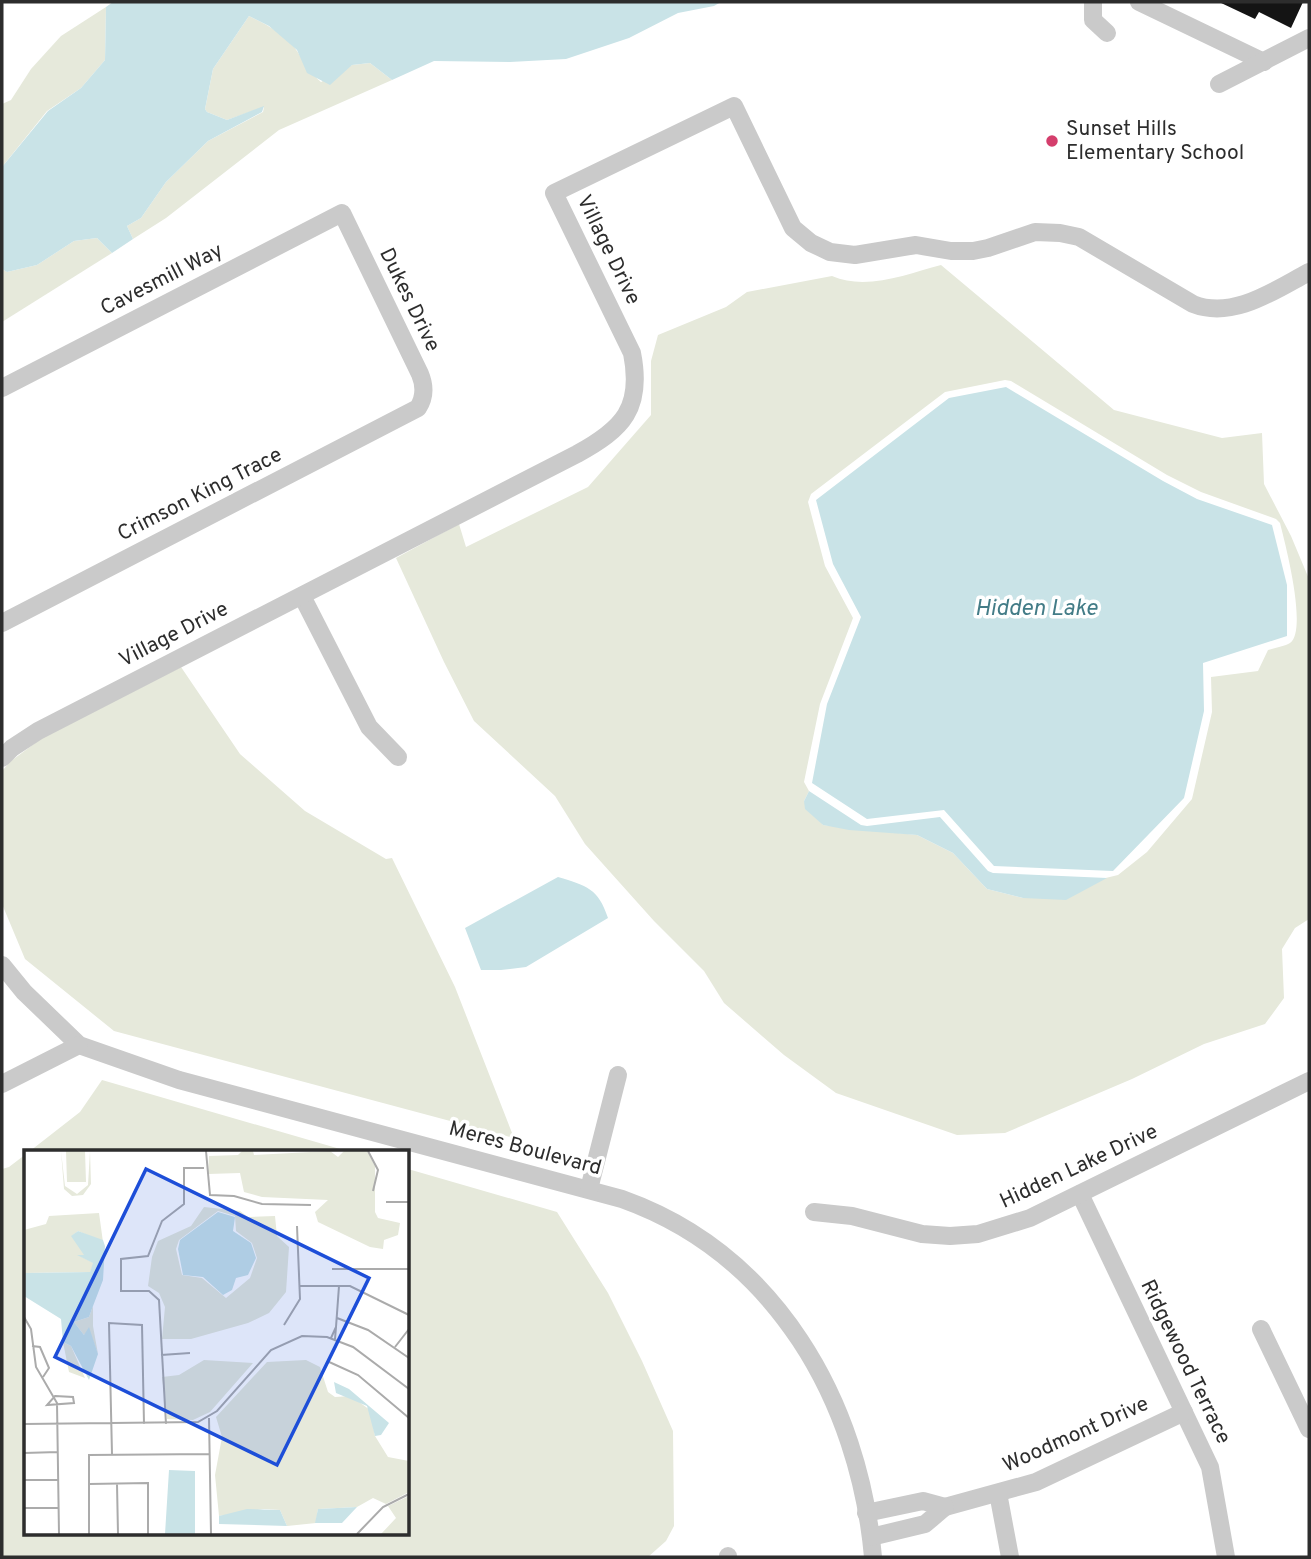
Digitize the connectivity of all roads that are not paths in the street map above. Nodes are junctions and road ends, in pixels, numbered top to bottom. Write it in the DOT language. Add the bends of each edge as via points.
graph roads {
  1 [pos="1093,2"];
  2 [pos="1139,2"];
  3 [pos="1107,33"];
  4 [pos="1309,38"];
  5 [pos="1264,62"];
  6 [pos="1219,85"];
  7 [pos="342,213"];
  8 [pos="1309,272"];
  9 [pos="2,388"];
  10 [pos="418,408"];
  11 [pos="302,596"];
  12 [pos="2,623"];
  13 [pos="398,757"];
  14 [pos="2,758"];
  15 [pos="2,965"];
  16 [pos="79,1045"];
  17 [pos="618,1075"];
  18 [pos="1309,1081"];
  19 [pos="2,1084"];
  20 [pos="589,1189"];
  21 [pos="1080,1194"];
  22 [pos="814,1212"];
  23 [pos="1261,1329"];
  24 [pos="1184,1412"];
  25 [pos="1309,1429"];
  26 [pos="998,1493"];
  27 [pos="945,1507"];
  28 [pos="866,1513"];
  29 [pos="871,1537"];
  30 [pos="873,1557"];
  31 [pos="1010,1557"];
  32 [pos="1226,1557"];
  1 -- 3 [label="street" via="1093,20"];
  2 -- 5 [label="street"];
  4 -- 5 [label="street"];
  5 -- 6 [label="street"];
  7 -- 9 [label="street, Cavesmill Way"];
  7 -- 10 [label="street, Dukes Drive" via="423,382"];
  8 -- 11 [label="street, Village Drive" via="1257,299 1213,309 1193,303 1079,237 1060,233 1035,232 973,251 916,245 855,255 830,251 793,228 734,106 554,193 632,353 632,406 619,426 587,449"];
  10 -- 12 [label="street, Crimson King Trace"];
  11 -- 13 [label="street" via="369,727"];
  11 -- 14 [label="street, Village Drive" via="38,731"];
  15 -- 16 [label="street, Meres Boulevard"];
  16 -- 19 [label="street"];
  16 -- 20 [label="street, Meres Boulevard" via="179,1080"];
  17 -- 20 [label="street"];
  18 -- 21 [label="street, Hidden Lake Drive"];
  20 -- 28 [label="street, Meres Boulevard" via="636,1204 680,1226 730,1261 767,1297 801,1339 832,1397 850,1445"];
  21 -- 22 [label="street, Hidden Lake Drive" via="1006,1227 963,1236 922,1234 852,1216"];
  21 -- 24 [label="street, Ridgewood Terrace"];
  23 -- 25 [label="street"];
  24 -- 26 [label="street, Woodmont Drive" via="1049,1477"];
  24 -- 32 [label="street, Ridgewood Terrace" via="1210,1467"];
  26 -- 27 [label="street, Woodmont Drive"];
  26 -- 31 [label="street"];
  27 -- 28 [label="street, Woodmont Drive" via="923,1501"];
  27 -- 29 [label="street, Woodmont Drive" via="925,1524"];
  28 -- 29 [label="street, Meres Boulevard"];
  29 -- 30 [label="street, Meres Boulevard"];
}
